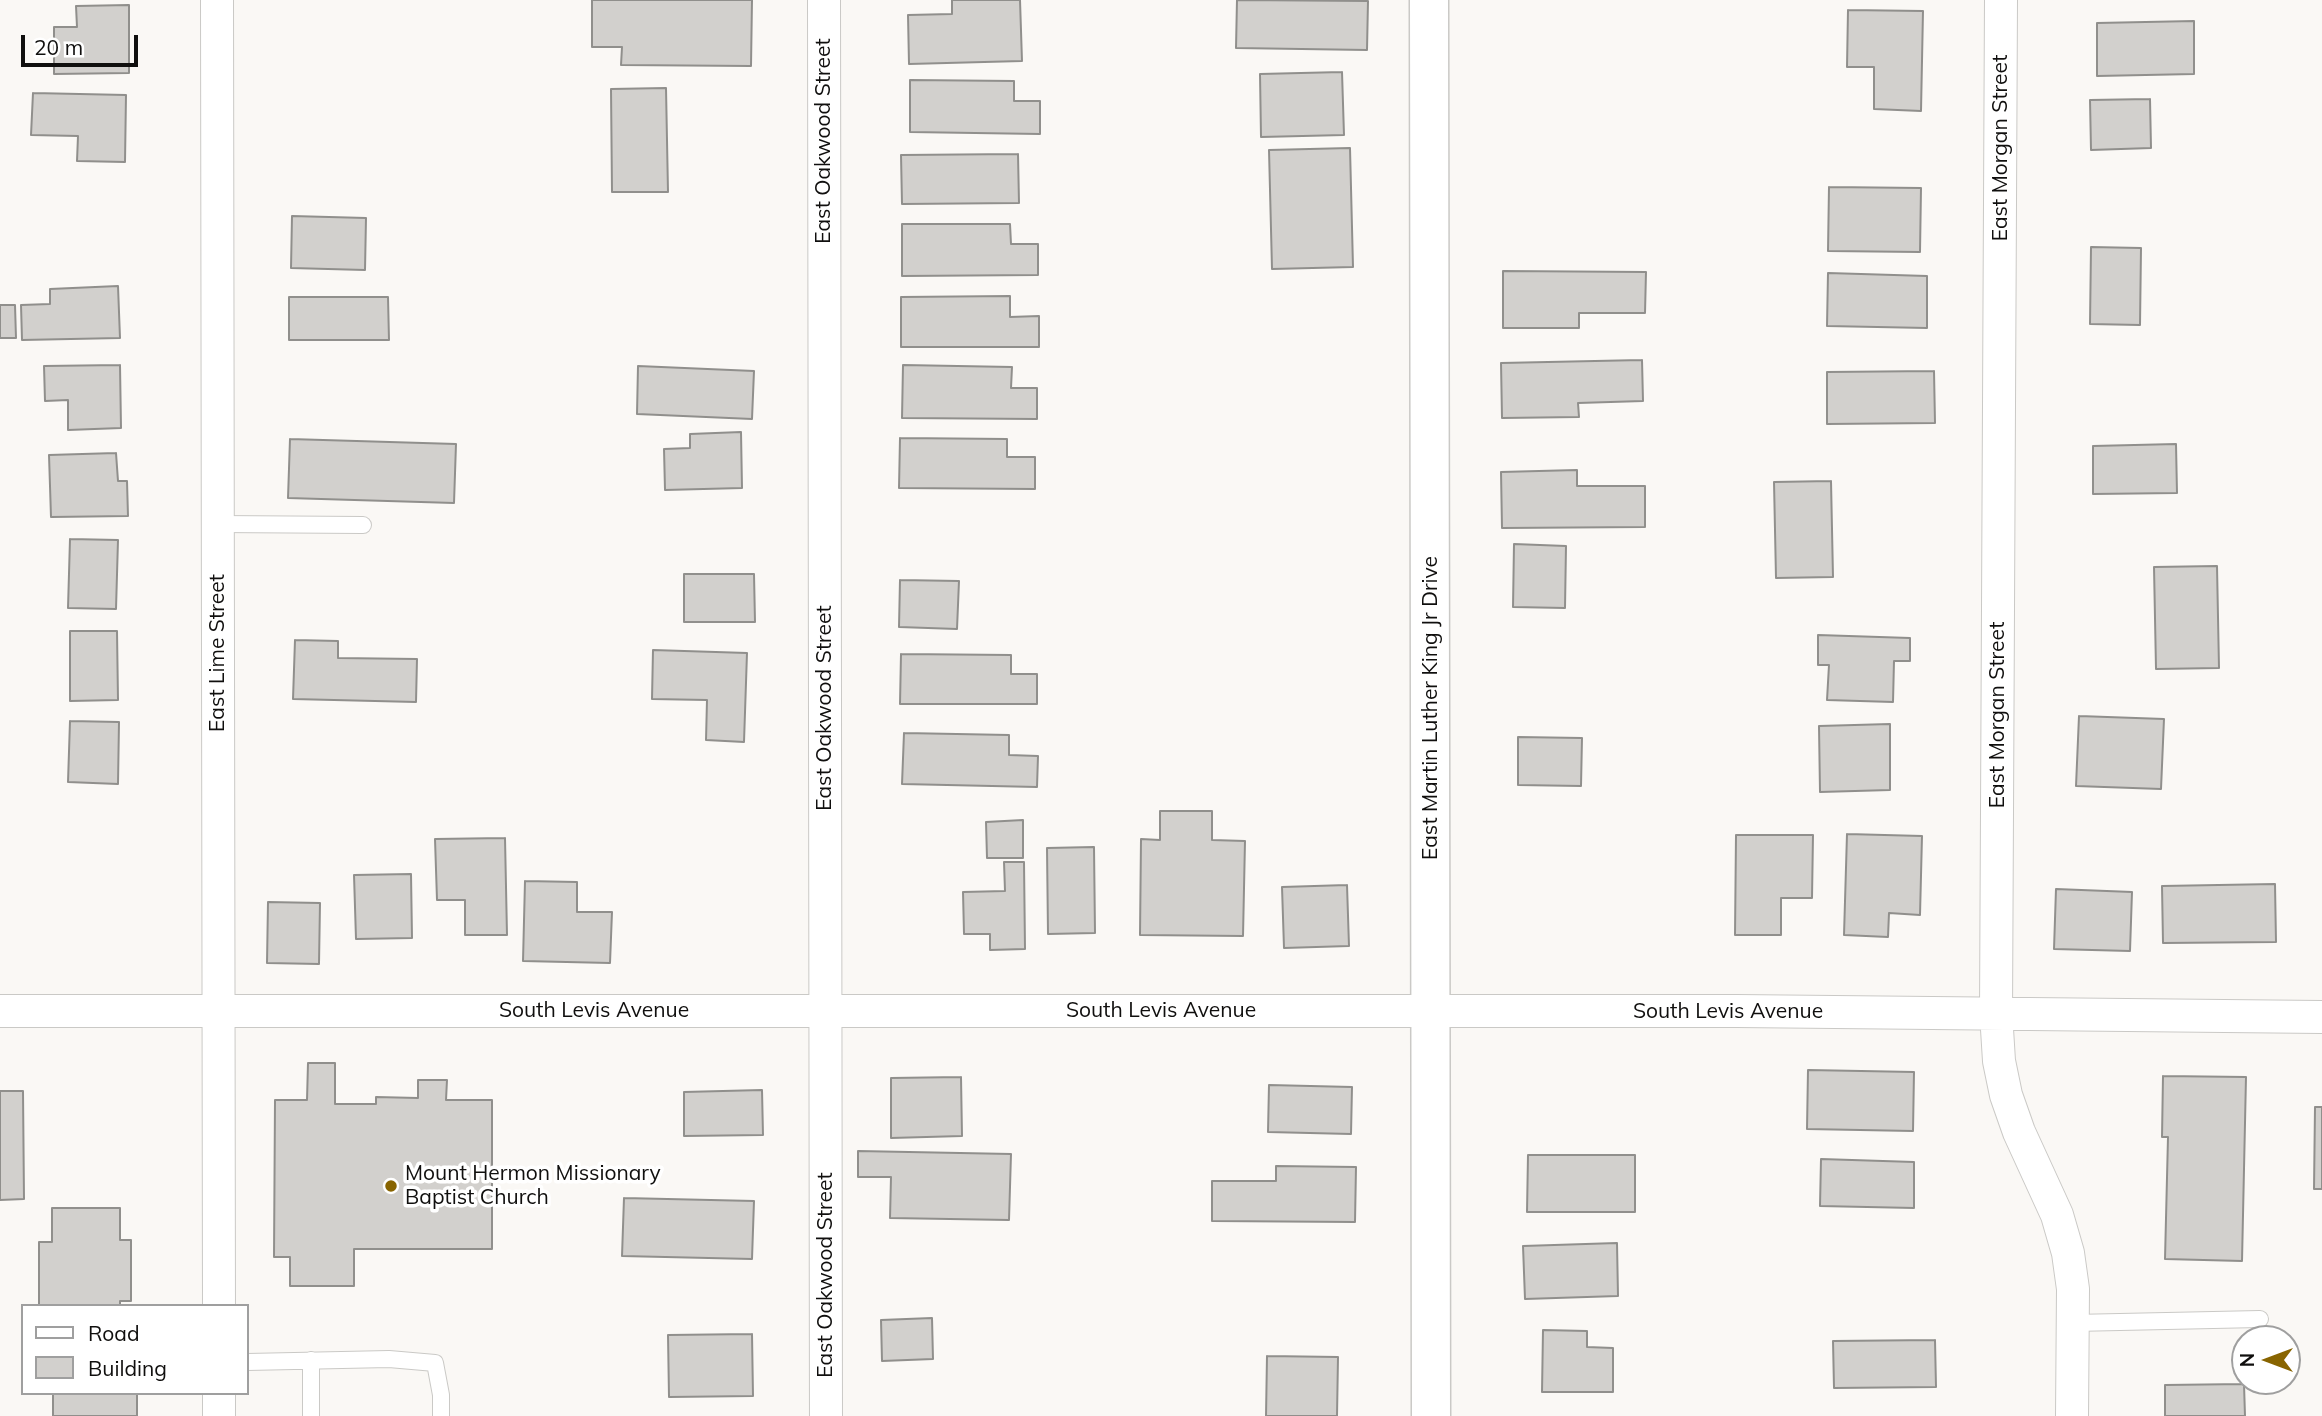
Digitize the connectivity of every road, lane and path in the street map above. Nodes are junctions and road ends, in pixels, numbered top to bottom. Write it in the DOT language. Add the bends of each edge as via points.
graph roads {
  1 [pos="217,0"];
  2 [pos="824,0"];
  3 [pos="1429,0"];
  4 [pos="2001,0"];
  5 [pos="218,524"];
  6 [pos="363,525"];
  7 [pos="219,1010"];
  8 [pos="0,1011"];
  9 [pos="825,1011"];
  10 [pos="1431,1012"];
  11 [pos="1996,1013"];
  12 [pos="2322,1017"];
  13 [pos="219,1304"];
  14 [pos="2260,1319"];
  15 [pos="2073,1323"];
  16 [pos="311,1360"];
  17 [pos="248,1362"];
  18 [pos="219,1395"];
  19 [pos="219,1416"];
  20 [pos="311,1416"];
  21 [pos="441,1416"];
  22 [pos="827,1416"];
  23 [pos="1431,1416"];
  24 [pos="2071,1416"];
  1 -- 5 [label="street, East Lime Street"];
  2 -- 9 [label="street, East Oakwood Street"];
  3 -- 10 [label="street, East Martin Luther King Jr Drive"];
  4 -- 11 [label="street, East Morgan Street"];
  5 -- 6 [label="lane"];
  5 -- 7 [label="street, East Lime Street"];
  7 -- 8 [label="street, South Levis Avenue"];
  7 -- 9 [label="street, South Levis Avenue"];
  7 -- 13 [label="street, East Lime Street"];
  9 -- 10 [label="street, South Levis Avenue"];
  9 -- 22 [label="street, East Oakwood Street"];
  10 -- 11 [label="street, South Levis Avenue"];
  10 -- 23 [label="street, East Martin Luther King Jr Drive"];
  11 -- 12 [label="street, South Levis Avenue"];
  11 -- 15 [label="street, East Morgan Street" via="2006,1095 2065,1242"];
  14 -- 15 [label="lane"];
  15 -- 24 [label="street, East Morgan Street"];
  16 -- 17 [label="lane"];
  16 -- 20 [label="lane"];
  16 -- 21 [label="lane" via="435,1363"];
  18 -- 19 [label="street"];
}
